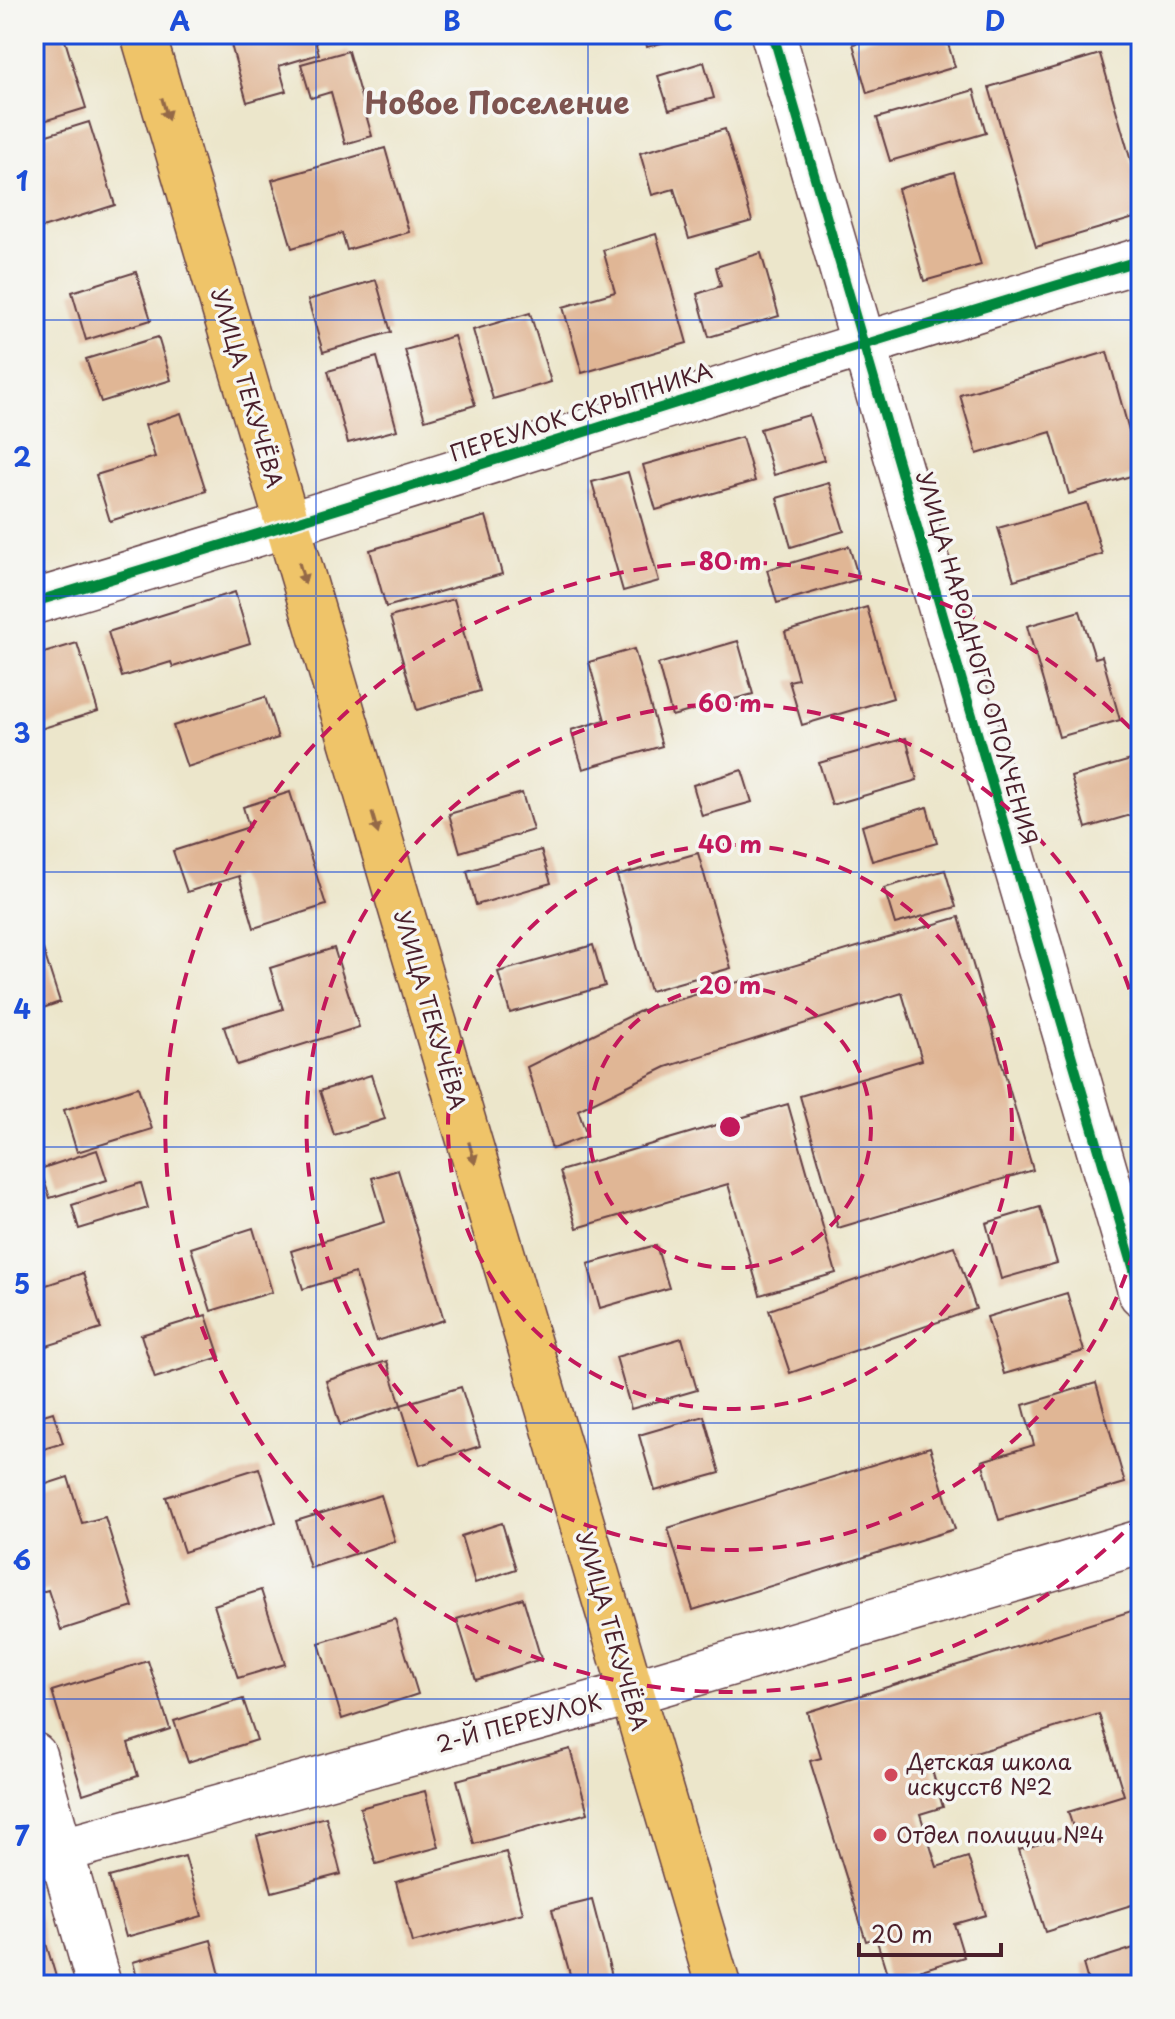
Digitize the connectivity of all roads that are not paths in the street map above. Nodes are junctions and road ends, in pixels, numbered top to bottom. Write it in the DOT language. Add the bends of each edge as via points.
graph roads {
  1 [pos="143,34"];
  2 [pos="773,34"];
  3 [pos="1141,260"];
  4 [pos="864,342"];
  5 [pos="288,526"];
  6 [pos="34,602"];
  7 [pos="1141,1294"];
  8 [pos="1141,1542"];
  9 [pos="630,1693"];
  10 [pos="34,1755"];
  11 [pos="48,1854"];
  12 [pos="99,1985"];
  13 [pos="718,1985"];
  1 -- 5 [label="main road, УЛИЦА ТЕКУЧЁВА, one-way"];
  2 -- 4 [label="street, УЛИЦА НАРОДНОГО ОПОЛЧЕНИЯ"];
  3 -- 4 [label="street, ПЕРЕУЛОК СКРЫПНИКА"];
  4 -- 5 [label="street, ПЕРЕУЛОК СКРЫПНИКА"];
  4 -- 7 [label="street, УЛИЦА НАРОДНОГО ОПОЛЧЕНИЯ"];
  5 -- 6 [label="street, ПЕРЕУЛОК СКРЫПНИКА"];
  5 -- 9 [label="main road, УЛИЦА ТЕКУЧЁВА, one-way"];
  8 -- 9 [label="street, 2-Й ПЕРЕУЛОК"];
  9 -- 11 [label="street, 2-Й ПЕРЕУЛОК"];
  9 -- 13 [label="main road, УЛИЦА ТЕКУЧЁВА"];
  10 -- 11 [label="street"];
  11 -- 12 [label="street"];
}
